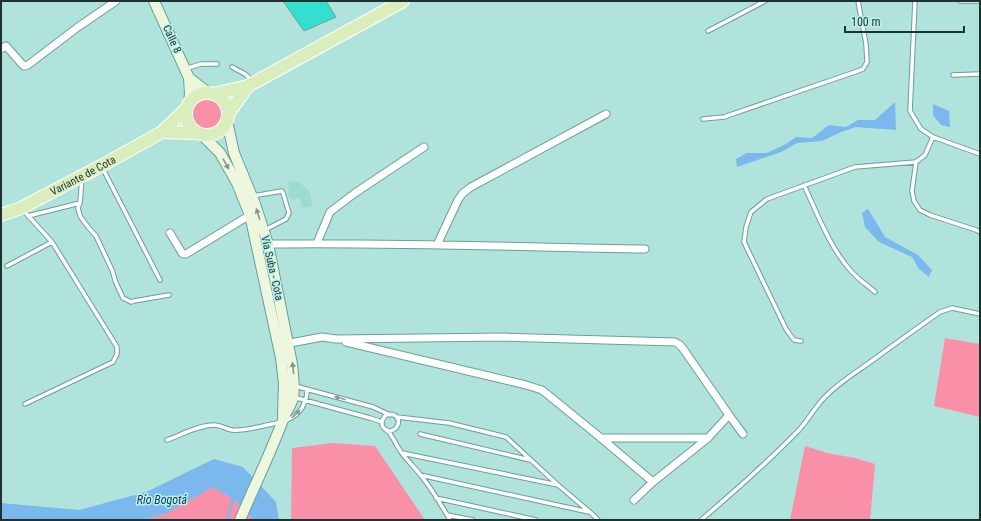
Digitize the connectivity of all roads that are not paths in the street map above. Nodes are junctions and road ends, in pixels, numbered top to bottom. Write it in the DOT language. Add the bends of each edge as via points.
graph roads {
  1 [pos="116,1"];
  2 [pos="154,1"];
  3 [pos="403,1"];
  4 [pos="765,1"];
  5 [pos="858,1"];
  6 [pos="915,1"];
  7 [pos="960,1"];
  8 [pos="980,2"];
  9 [pos="708,31"];
  10 [pos="1,49"];
  11 [pos="218,64"];
  12 [pos="232,67"];
  13 [pos="187,73"];
  14 [pos="980,74"];
  15 [pos="953,75"];
  16 [pos="252,85"];
  17 [pos="212,94"];
  18 [pos="188,106"];
  19 [pos="606,114"];
  20 [pos="227,117"];
  21 [pos="703,119"];
  22 [pos="162,132"];
  23 [pos="199,134"];
  24 [pos="933,137"];
  25 [pos="424,147"];
  26 [pos="980,154"];
  27 [pos="916,162"];
  28 [pos="102,166"];
  29 [pos="82,177"];
  30 [pos="804,185"];
  31 [pos="252,196"];
  32 [pos="80,203"];
  33 [pos="25,212"];
  34 [pos="1,215"];
  35 [pos="250,215"];
  36 [pos="264,230"];
  37 [pos="980,232"];
  38 [pos="170,233"];
  39 [pos="52,242"];
  40 [pos="268,244"];
  41 [pos="317,244"];
  42 [pos="437,245"];
  43 [pos="645,249"];
  44 [pos="7,266"];
  45 [pos="160,280"];
  46 [pos="874,292"];
  47 [pos="169,295"];
  48 [pos="980,314"];
  49 [pos="336,339"];
  50 [pos="801,341"];
  51 [pos="284,344"];
  52 [pos="289,384"];
  53 [pos="307,389"];
  54 [pos="289,397"];
  55 [pos="306,400"];
  56 [pos="25,404"];
  57 [pos="390,414"];
  58 [pos="728,415"];
  59 [pos="396,417"];
  60 [pos="283,420"];
  61 [pos="382,422"];
  62 [pos="387,430"];
  63 [pos="420,434"];
  64 [pos="743,434"];
  65 [pos="601,438"];
  66 [pos="708,438"];
  67 [pos="167,440"];
  68 [pos="402,453"];
  69 [pos="530,460"];
  70 [pos="420,475"];
  71 [pos="653,482"];
  72 [pos="558,485"];
  73 [pos="436,498"];
  74 [pos="634,500"];
  75 [pos="591,513"];
  76 [pos="447,515"];
  77 [pos="240,518"];
  78 [pos="450,520"];
  79 [pos="473,520"];
  80 [pos="536,520"];
  81 [pos="598,520"];
  82 [pos="701,520"];
  1 -- 10 [label="street" via="28,65 24,66 6,46"];
  2 -- 13 [label="main road, Calle 8"];
  3 -- 16 [label="main road"];
  4 -- 9 [label="lane"];
  5 -- 21 [label="lane" via="866,44 867,62 863,69 724,117"];
  6 -- 24 [label="lane" via="910,111 921,129"];
  7 -- 8 [label="lane"];
  11 -- 13 [label="lane" via="201,64"];
  12 -- 16 [label="lane" via="245,74"];
  13 -- 17 [label="main road"];
  13 -- 18 [label="main road" via="190,94"];
  14 -- 15 [label="lane"];
  16 -- 17 [label="main road"];
  16 -- 20 [label="main road"];
  17 -- 18 [label="main road" via="198,95"];
  17 -- 20 [label="main road" via="224,102"];
  18 -- 22 [label="main road, Variante de Cota"];
  18 -- 23 [label="main road" via="188,123"];
  19 -- 42 [label="street" via="463,193"];
  20 -- 23 [label="main road" via="220,131 208,135"];
  20 -- 31 [label="main road, Vía Suba - Cota" via="234,153"];
  22 -- 23 [label="main road"];
  22 -- 28 [label="main road, Variante de Cota"];
  23 -- 35 [label="main road, Vía Suba - Cota, one-way" via="220,153 237,183"];
  24 -- 26 [label="lane"];
  24 -- 27 [label="lane" via="925,155"];
  25 -- 41 [label="street" via="330,212"];
  27 -- 30 [label="lane" via="855,167"];
  27 -- 37 [label="lane" via="912,191 914,201 920,210"];
  28 -- 29 [label="main road, Variante de Cota"];
  28 -- 45 [label="lane"];
  29 -- 32 [label="lane"];
  29 -- 33 [label="main road, Variante de Cota"];
  30 -- 46 [label="lane" via="839,255 851,271"];
  30 -- 50 [label="lane" via="767,199 751,212 744,242 786,329 794,340"];
  36 -- 31 [label="main road, Vía Suba - Cota, one-way"];
  31 -- 36 [label="lane" via="282,191 283,193 288,216"];
  32 -- 33 [label="lane"];
  32 -- 47 [label="lane" via="80,216 96,236 123,298 130,302"];
  33 -- 34 [label="main road, Variante de Cota"];
  33 -- 39 [label="lane"];
  35 -- 38 [label="street" via="186,254 182,253"];
  35 -- 51 [label="main road, Vía Suba - Cota"];
  36 -- 40 [label="main road, Vía Suba - Cota"];
  39 -- 44 [label="lane"];
  39 -- 56 [label="lane" via="117,347 117,354 114,362"];
  40 -- 41 [label="street"];
  40 -- 51 [label="main road, Vía Suba - Cota"];
  41 -- 42 [label="street"];
  42 -- 43 [label="street"];
  48 -- 82 [label="lane" via="952,308 940,312 846,379 827,395 807,421 769,461"];
  49 -- 51 [label="street" via="322,337"];
  49 -- 58 [label="street" via="503,337 676,342"];
  49 -- 65 [label="street" via="542,390"];
  51 -- 52 [label="main road, Vía Suba - Cota"];
  52 -- 53 [label="lane"];
  52 -- 54 [label="main road, Vía Suba - Cota"];
  53 -- 55 [label="lane"];
  57 -- 53 [label="lane, one-way"];
  54 -- 55 [label="lane"];
  54 -- 60 [label="main road, Vía Suba - Cota"];
  60 -- 55 [label="lane, one-way" via="297,414"];
  55 -- 61 [label="lane"];
  57 -- 59 [label="lane"];
  57 -- 61 [label="lane" via="385,416"];
  58 -- 64 [label="street"];
  58 -- 66 [label="street"];
  59 -- 62 [label="lane" via="397,427 393,431"];
  59 -- 69 [label="lane" via="449,422 506,437"];
  60 -- 67 [label="lane" via="238,430 214,425"];
  60 -- 77 [label="main road, Vía Suba - Cota"];
  61 -- 62 [label="lane"];
  62 -- 68 [label="lane"];
  63 -- 69 [label="lane"];
  65 -- 66 [label="street"];
  65 -- 71 [label="street"];
  66 -- 71 [label="street"];
  68 -- 70 [label="lane"];
  68 -- 72 [label="lane"];
  69 -- 72 [label="lane"];
  70 -- 73 [label="lane"];
  70 -- 75 [label="lane"];
  71 -- 74 [label="street"];
  72 -- 75 [label="lane"];
  73 -- 76 [label="lane"];
  73 -- 80 [label="lane"];
  75 -- 81 [label="lane"];
  76 -- 78 [label="lane"];
  76 -- 79 [label="lane"];
}
